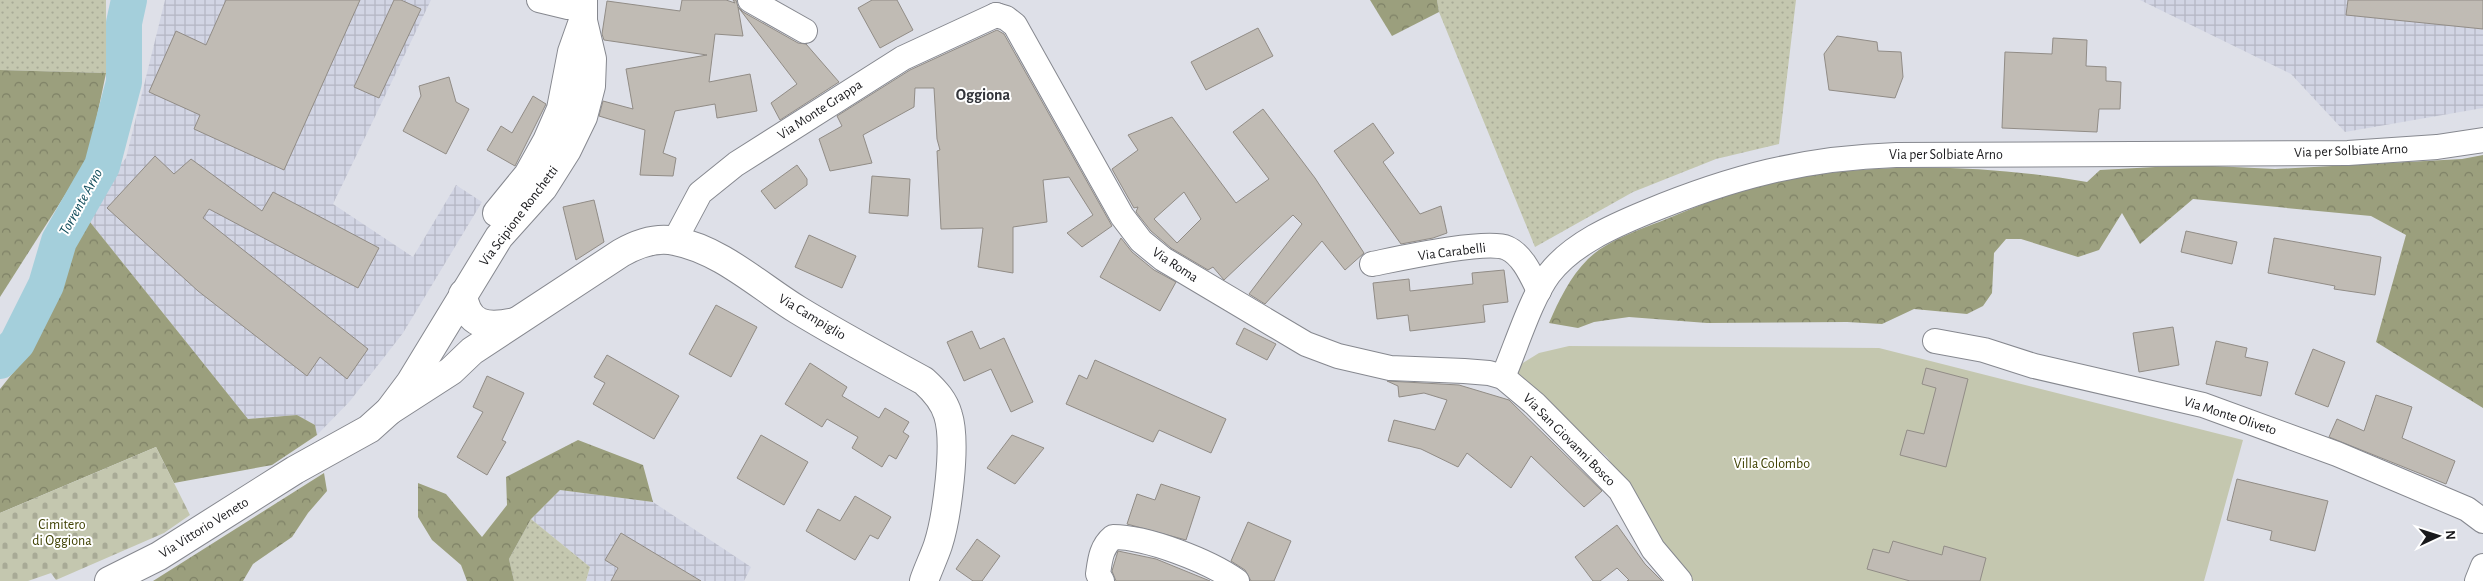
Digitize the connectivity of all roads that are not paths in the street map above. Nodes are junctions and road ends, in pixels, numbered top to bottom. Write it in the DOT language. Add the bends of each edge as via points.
graph roads {
  1 [pos="539,0"];
  2 [pos="750,0"];
  3 [pos="995,8"];
  4 [pos="583,10"];
  5 [pos="805,31"];
  6 [pos="2483,140"];
  7 [pos="675,240"];
  8 [pos="1372,264"];
  9 [pos="1539,291"];
  10 [pos="463,294"];
  11 [pos="515,322"];
  12 [pos="426,341"];
  13 [pos="1935,341"];
  14 [pos="472,351"];
  15 [pos="1502,377"];
  16 [pos="389,411"];
  17 [pos="296,470"];
  18 [pos="2483,521"];
  19 [pos="2483,566"];
  20 [pos="109,581"];
  21 [pos="924,581"];
  22 [pos="1102,581"];
  23 [pos="1237,581"];
  24 [pos="1680,581"];
  25 [pos="2477,581"];
  1 -- 4 [label="street"];
  2 -- 5 [label="street"];
  3 -- 7 [label="street, Via Monte Grappa" via="903,58 736,164 700,193"];
  3 -- 15 [label="street, Via Roma" via="1015,25 1122,216 1141,241 1156,253 1306,344 1338,356 1390,368 1489,373"];
  4 -- 10 [label="street, Via Scipione Ronchetti" via="592,59 591,86 583,116 567,150 543,188 500,237"];
  4 -- 12 [label="street, Via Scipione Ronchetti" via="562,109 547,141 528,175 485,227"];
  6 -- 9 [label="street, Via per Solbiate Arno" via="2437,147 2348,153 1896,155 1815,161 1740,177 1631,218 1604,231 1562,259"];
  7 -- 11 [label="street, Via Campiglio" via="638,244"];
  7 -- 21 [label="street, Via Campiglio" via="710,252 797,310 924,381 939,395 948,414 952,454 938,544"];
  8 -- 9 [label="street, Via Carabelli" via="1478,246 1507,248 1526,265"];
  9 -- 15 [label="street, Via per Solbiate Arno"];
  10 -- 11 [label="street, Via Campiglio" via="470,317 488,325"];
  10 -- 12 [label="street, Via Scipione Ronchetti"];
  11 -- 14 [label="street, Via Campiglio"];
  12 -- 14 [label="street" via="445,350"];
  12 -- 16 [label="street, Via Vittorio Veneto"];
  12 -- 17 [label="street, Via Vittorio Veneto" via="375,398"];
  13 -- 18 [label="street, Via Monte Oliveto" via="1984,350 2034,366 2203,405 2337,454 2467,509"];
  14 -- 16 [label="street, Via Campiglio" via="451,371"];
  15 -- 24 [label="street, Via San Giovanni Bosco" via="1535,404 1620,490 1653,549"];
  16 -- 17 [label="street, Via Vittorio Veneto" via="369,429"];
  17 -- 20 [label="street, Via Vittorio Veneto" via="159,556"];
  19 -- 25 [label="street"];
  22 -- 23 [label="street" via="1098,574 1100,556 1113,537 1135,538 1219,568"];
}
